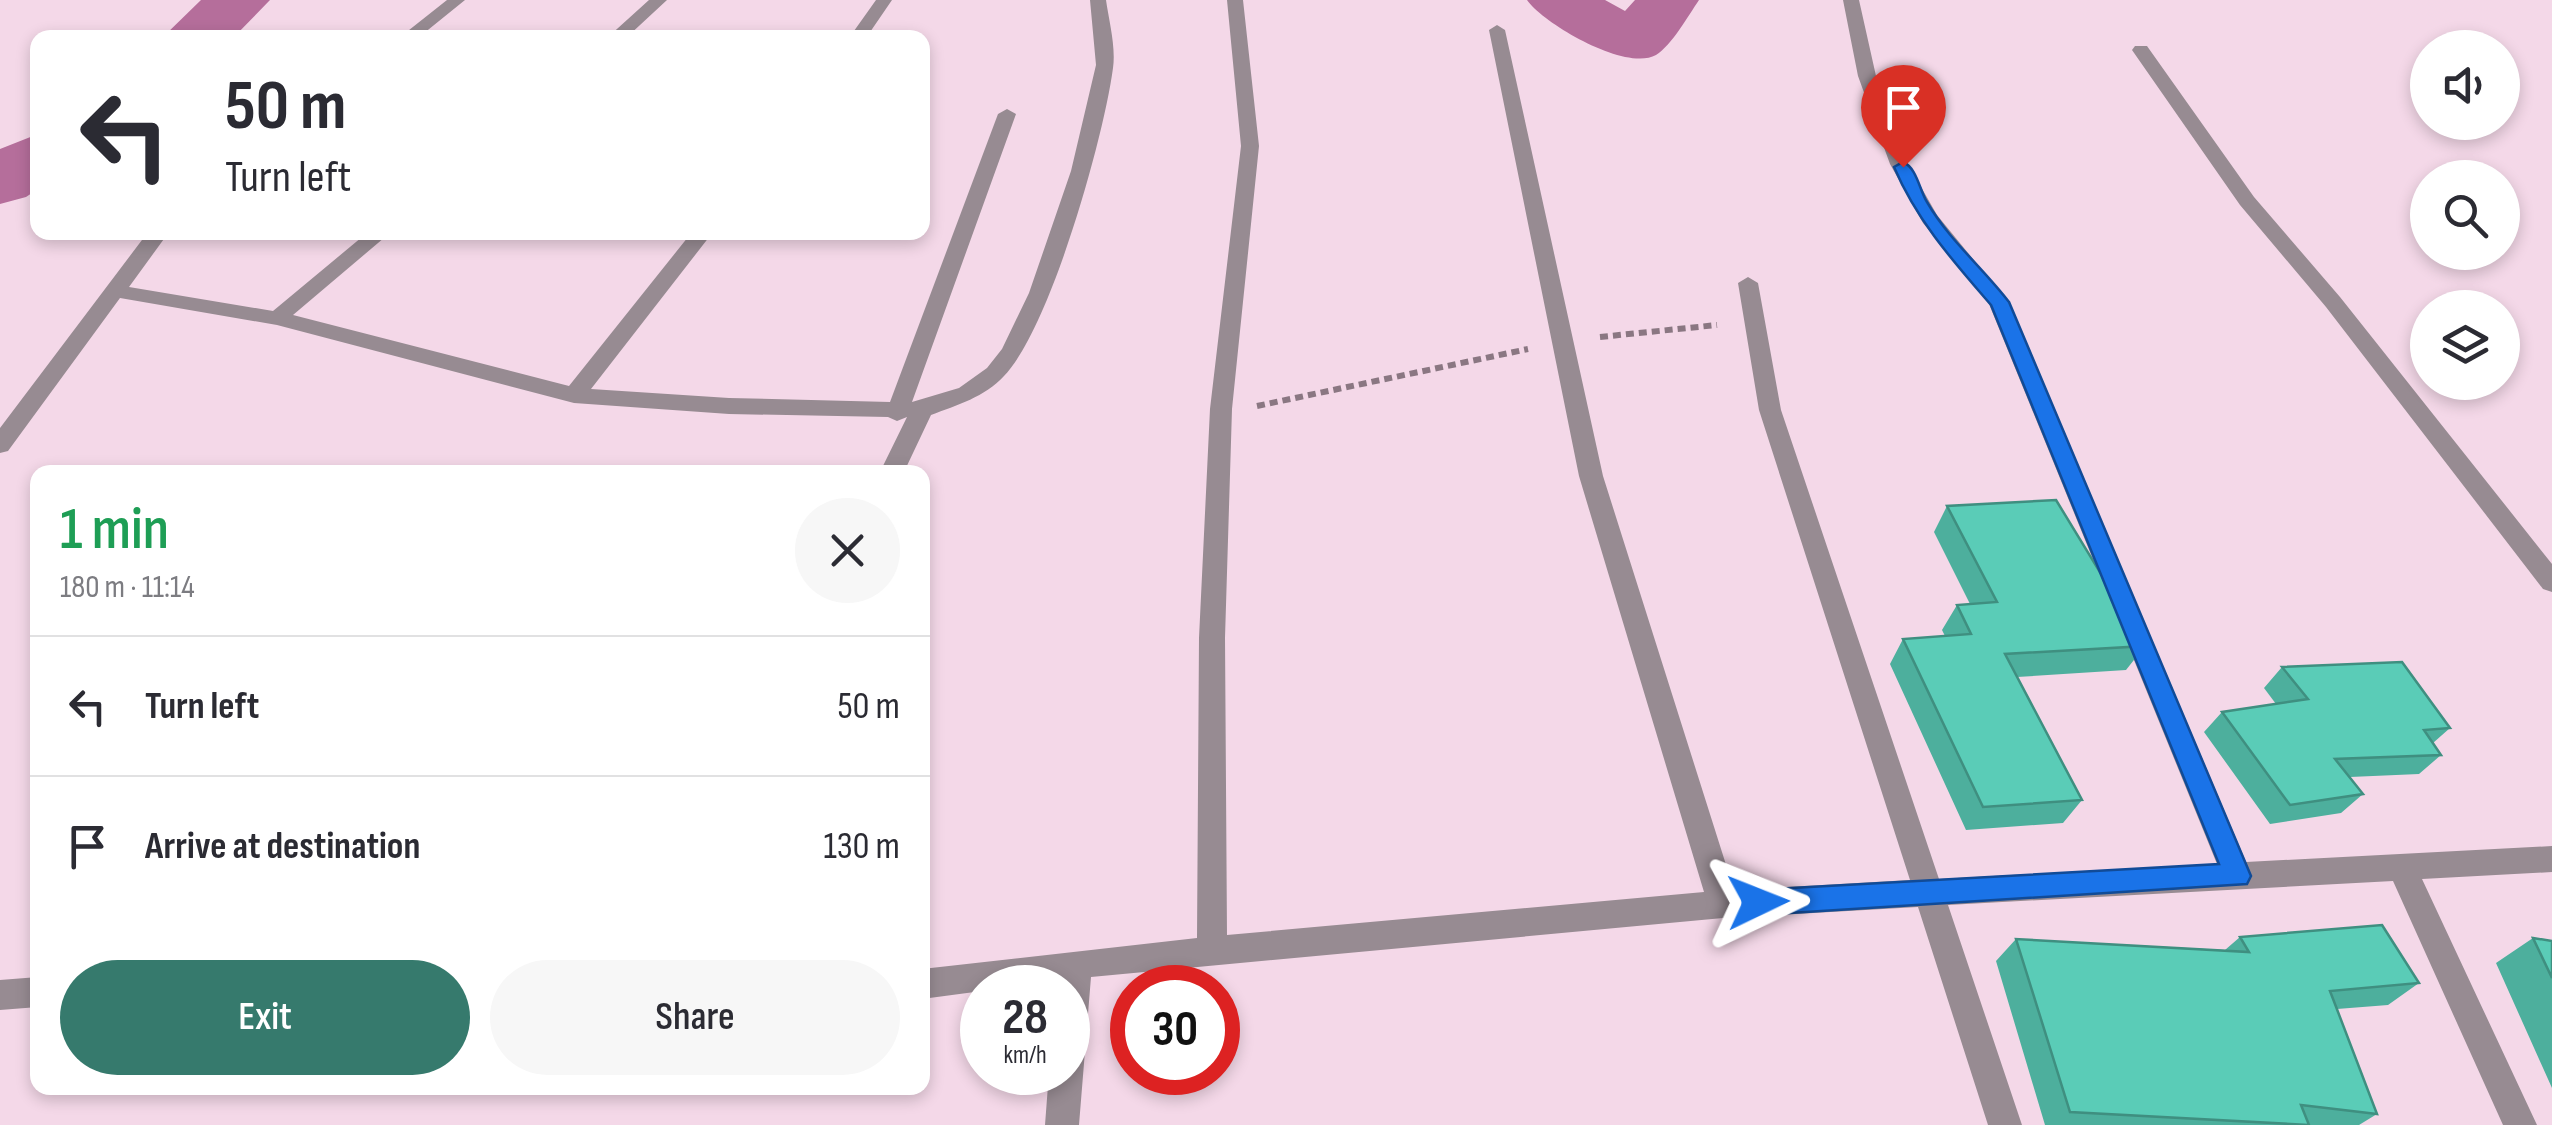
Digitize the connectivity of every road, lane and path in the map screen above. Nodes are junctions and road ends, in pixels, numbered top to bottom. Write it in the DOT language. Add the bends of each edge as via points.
graph roads {
  1 [pos="457,0"];
  2 [pos="659,0"];
  3 [pos="884,0"];
  4 [pos="1098,0"];
  5 [pos="1235,0"];
  6 [pos="1851,0"];
  7 [pos="418,30"];
  8 [pos="624,30"];
  9 [pos="862,30"];
  10 [pos="1497,30"];
  11 [pos="2141,50"];
  12 [pos="1008,114"];
  13 [pos="153,240"];
  14 [pos="371,240"];
  15 [pos="697,240"];
  16 [pos="1748,283"];
  17 [pos="116,291"];
  18 [pos="277,318"];
  19 [pos="1752,325"];
  20 [pos="1561,342"];
  21 [pos="574,395"];
  22 [pos="1221,409"];
  23 [pos="922,410"];
  24 [pos="897,413"];
  25 [pos="0,445"];
  26 [pos="895,465"];
  27 [pos="2552,582"];
  28 [pos="2552,859"];
  29 [pos="2402,869"];
  30 [pos="2237,876"];
  31 [pos="1932,894"];
  32 [pos="1723,904"];
  33 [pos="1212,954"];
  34 [pos="1076,964"];
  35 [pos="930,983"];
  36 [pos="1064,1095"];
  37 [pos="1062,1125"];
  38 [pos="2005,1125"];
  39 [pos="2520,1125"];
  1 -- 7 [label="street"];
  2 -- 8 [label="street"];
  3 -- 9 [label="street"];
  4 -- 23 [label="street" via="1104,64 1080,171 1039,292 995,373 967,393"];
  5 -- 22 [label="street" via="1250,146"];
  6 -- 30 [label="street" via="1876,100 1917,200 1999,302"];
  10 -- 20 [label="street"];
  11 -- 27 [label="street" via="2247,201"];
  12 -- 24 [label="street"];
  13 -- 17 [label="street"];
  14 -- 18 [label="street"];
  15 -- 21 [label="street"];
  16 -- 19 [label="street"];
  17 -- 18 [label="street"];
  17 -- 25 [label="street"];
  18 -- 21 [label="street"];
  19 -- 20 [label="path" via="1673,327"];
  19 -- 31 [label="street" via="1785,459"];
  20 -- 22 [label="path" via="1320,396"];
  20 -- 32 [label="street" via="1591,476"];
  21 -- 24 [label="street"];
  22 -- 33 [label="street" via="1212,638"];
  23 -- 24 [label="street"];
  23 -- 26 [label="street"];
  28 -- 29 [label="street"];
  29 -- 30 [label="street"];
  29 -- 39 [label="street"];
  30 -- 31 [label="street"];
  31 -- 32 [label="street"];
  31 -- 38 [label="street"];
  32 -- 33 [label="street"];
  33 -- 34 [label="street"];
  34 -- 35 [label="street"];
  36 -- 37 [label="street"];
}
